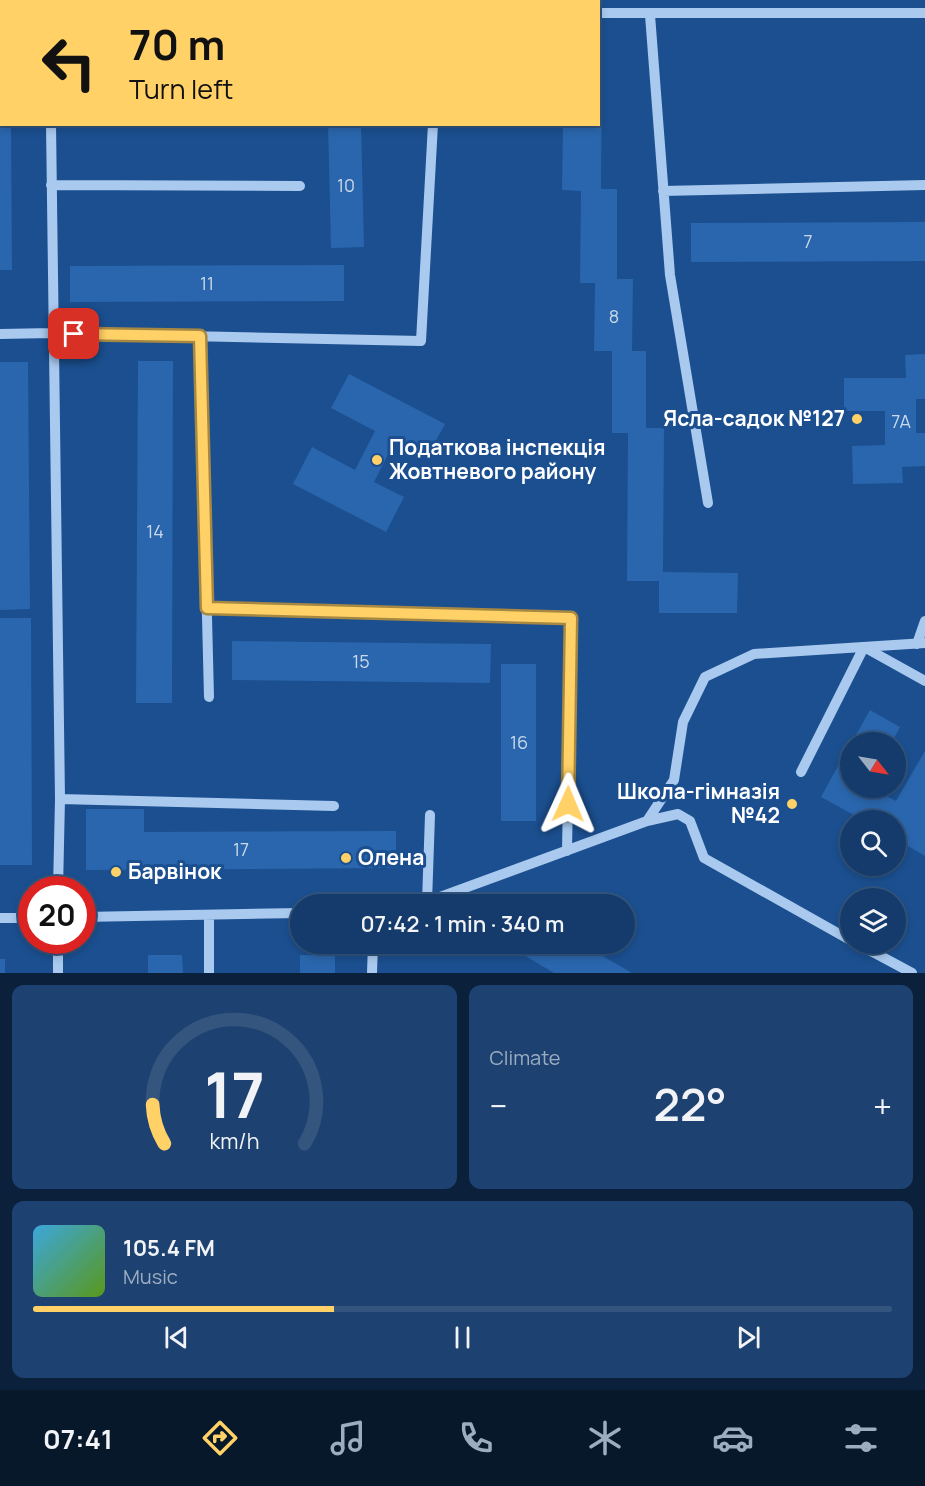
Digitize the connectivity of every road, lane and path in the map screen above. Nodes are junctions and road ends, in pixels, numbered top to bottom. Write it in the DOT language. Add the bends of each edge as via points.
graph roads {
  1 [pos="600,13"];
  2 [pos="925,13"];
  3 [pos="650,15"];
  4 [pos="51,126"];
  5 [pos="433,126"];
  6 [pos="51,185"];
  7 [pos="925,185"];
  8 [pos="300,186"];
  9 [pos="663,190"];
  10 [pos="52,333"];
  11 [pos="0,334"];
  12 [pos="200,336"];
  13 [pos="708,503"];
  14 [pos="207,608"];
  15 [pos="925,621"];
  16 [pos="921,644"];
  17 [pos="864,647"];
  18 [pos="925,681"];
  19 [pos="209,697"];
  20 [pos="801,772"];
  21 [pos="60,799"];
  22 [pos="334,806"];
  23 [pos="430,815"];
  24 [pos="647,821"];
  25 [pos="567,850"];
  26 [pos="58,876"];
  27 [pos="425,894"];
  28 [pos="448,894"];
  29 [pos="290,913"];
  30 [pos="209,915"];
  31 [pos="96,917"];
  32 [pos="0,918"];
  33 [pos="18,918"];
  34 [pos="840,934"];
  35 [pos="58,954"];
  36 [pos="373,954"];
  37 [pos="877,954"];
  38 [pos="58,973"];
  39 [pos="209,973"];
  40 [pos="372,973"];
  41 [pos="912,973"];
  1 -- 3 [label="lane"];
  2 -- 3 [label="lane"];
  3 -- 9 [label="lane"];
  4 -- 6 [label="lane"];
  5 -- 12 [label="lane" via="421,341"];
  6 -- 8 [label="lane"];
  6 -- 10 [label="lane"];
  7 -- 9 [label="lane"];
  9 -- 13 [label="lane" via="670,275"];
  10 -- 11 [label="lane"];
  10 -- 12 [label="lane"];
  10 -- 21 [label="lane"];
  12 -- 14 [label="lane"];
  14 -- 19 [label="lane"];
  14 -- 25 [label="lane" via="571,618"];
  15 -- 16 [label="lane"];
  16 -- 17 [label="lane"];
  17 -- 18 [label="lane"];
  17 -- 20 [label="lane"];
  17 -- 24 [label="lane" via="754,654 705,677 683,722 674,780"];
  21 -- 22 [label="lane"];
  21 -- 26 [label="lane"];
  23 -- 27 [label="lane"];
  24 -- 25 [label="lane"];
  24 -- 34 [label="lane" via="678,814 690,821 704,858"];
  25 -- 28 [label="lane"];
  29 -- 30 [label="lane"];
  30 -- 31 [label="lane"];
  30 -- 39 [label="lane"];
  32 -- 33 [label="lane"];
  35 -- 38 [label="lane"];
  36 -- 40 [label="lane"];
  37 -- 41 [label="lane"];
}
